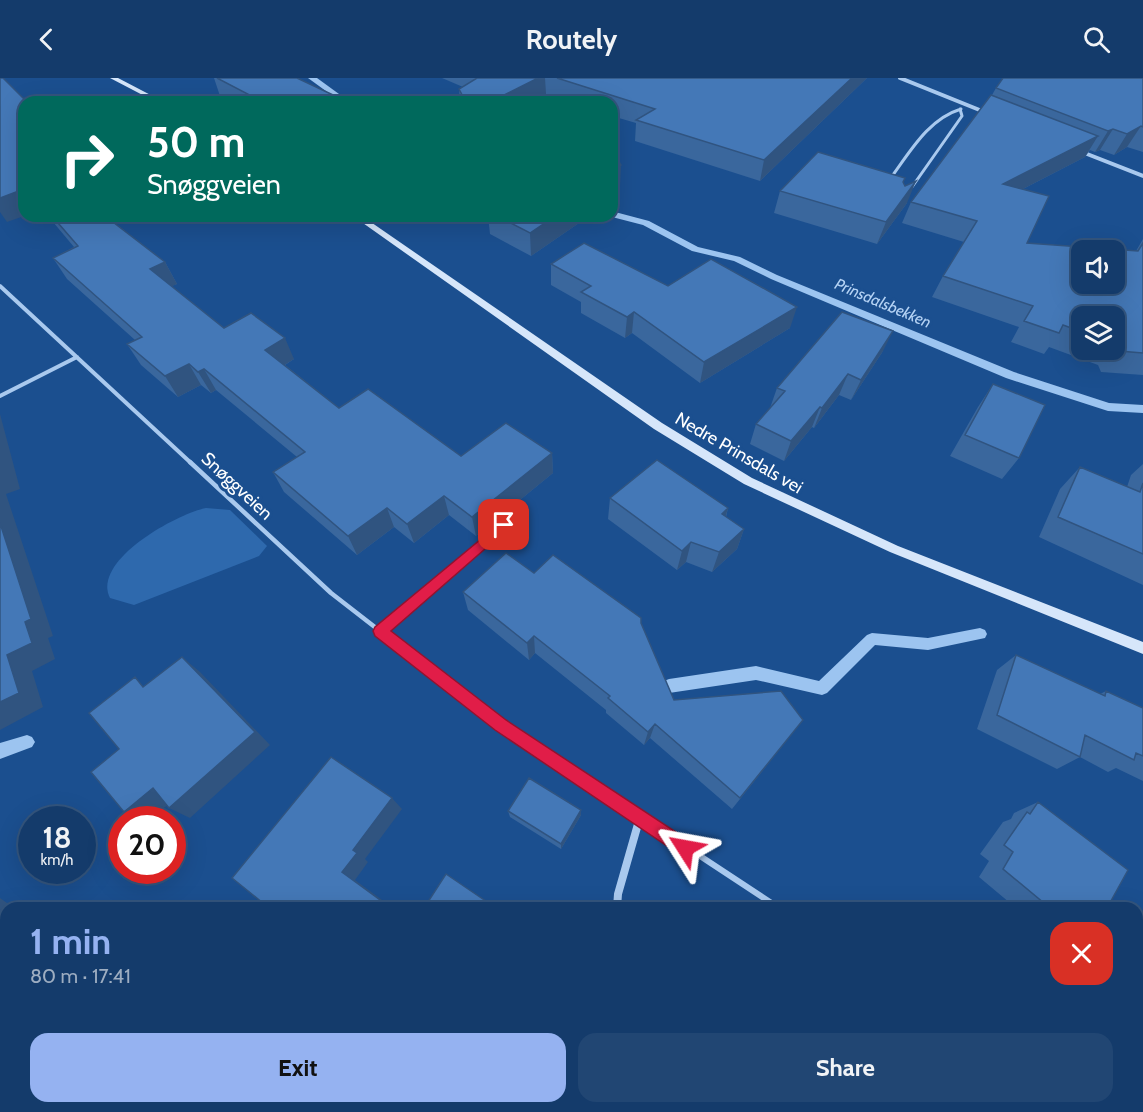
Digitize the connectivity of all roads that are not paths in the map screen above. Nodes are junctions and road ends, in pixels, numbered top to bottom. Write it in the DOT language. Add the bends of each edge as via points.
graph roads {
  1 [pos="113,78"];
  2 [pos="900,78"];
  3 [pos="149,96"];
  4 [pos="966,105"];
  5 [pos="960,110"];
  6 [pos="992,115"];
  7 [pos="1072,148"];
  8 [pos="1143,176"];
  9 [pos="888,181"];
  10 [pos="911,188"];
  11 [pos="366,222"];
  12 [pos="0,286"];
  13 [pos="76,357"];
  14 [pos="0,396"];
  15 [pos="504,525"];
  16 [pos="380,631"];
  17 [pos="1143,648"];
  18 [pos="640,817"];
  19 [pos="617,902"];
  20 [pos="770,902"];
  1 -- 3 [label="main road"];
  2 -- 4 [label="street"];
  4 -- 5 [label="lane"];
  4 -- 6 [label="street"];
  5 -- 9 [label="lane" via="951,110 930,127"];
  5 -- 10 [label="lane" via="962,116"];
  7 -- 8 [label="street"];
  11 -- 17 [label="main road, Nedre Prinsdals vei" via="658,426 731,471 884,545"];
  12 -- 13 [label="lane, Snøggveien"];
  13 -- 14 [label="lane"];
  13 -- 16 [label="lane, Snøggveien" via="291,557"];
  15 -- 16 [label="lane"];
  16 -- 18 [label="lane, Snøggveien" via="501,725"];
  18 -- 19 [label="street"];
  18 -- 20 [label="lane, Snøggveien"];
}
